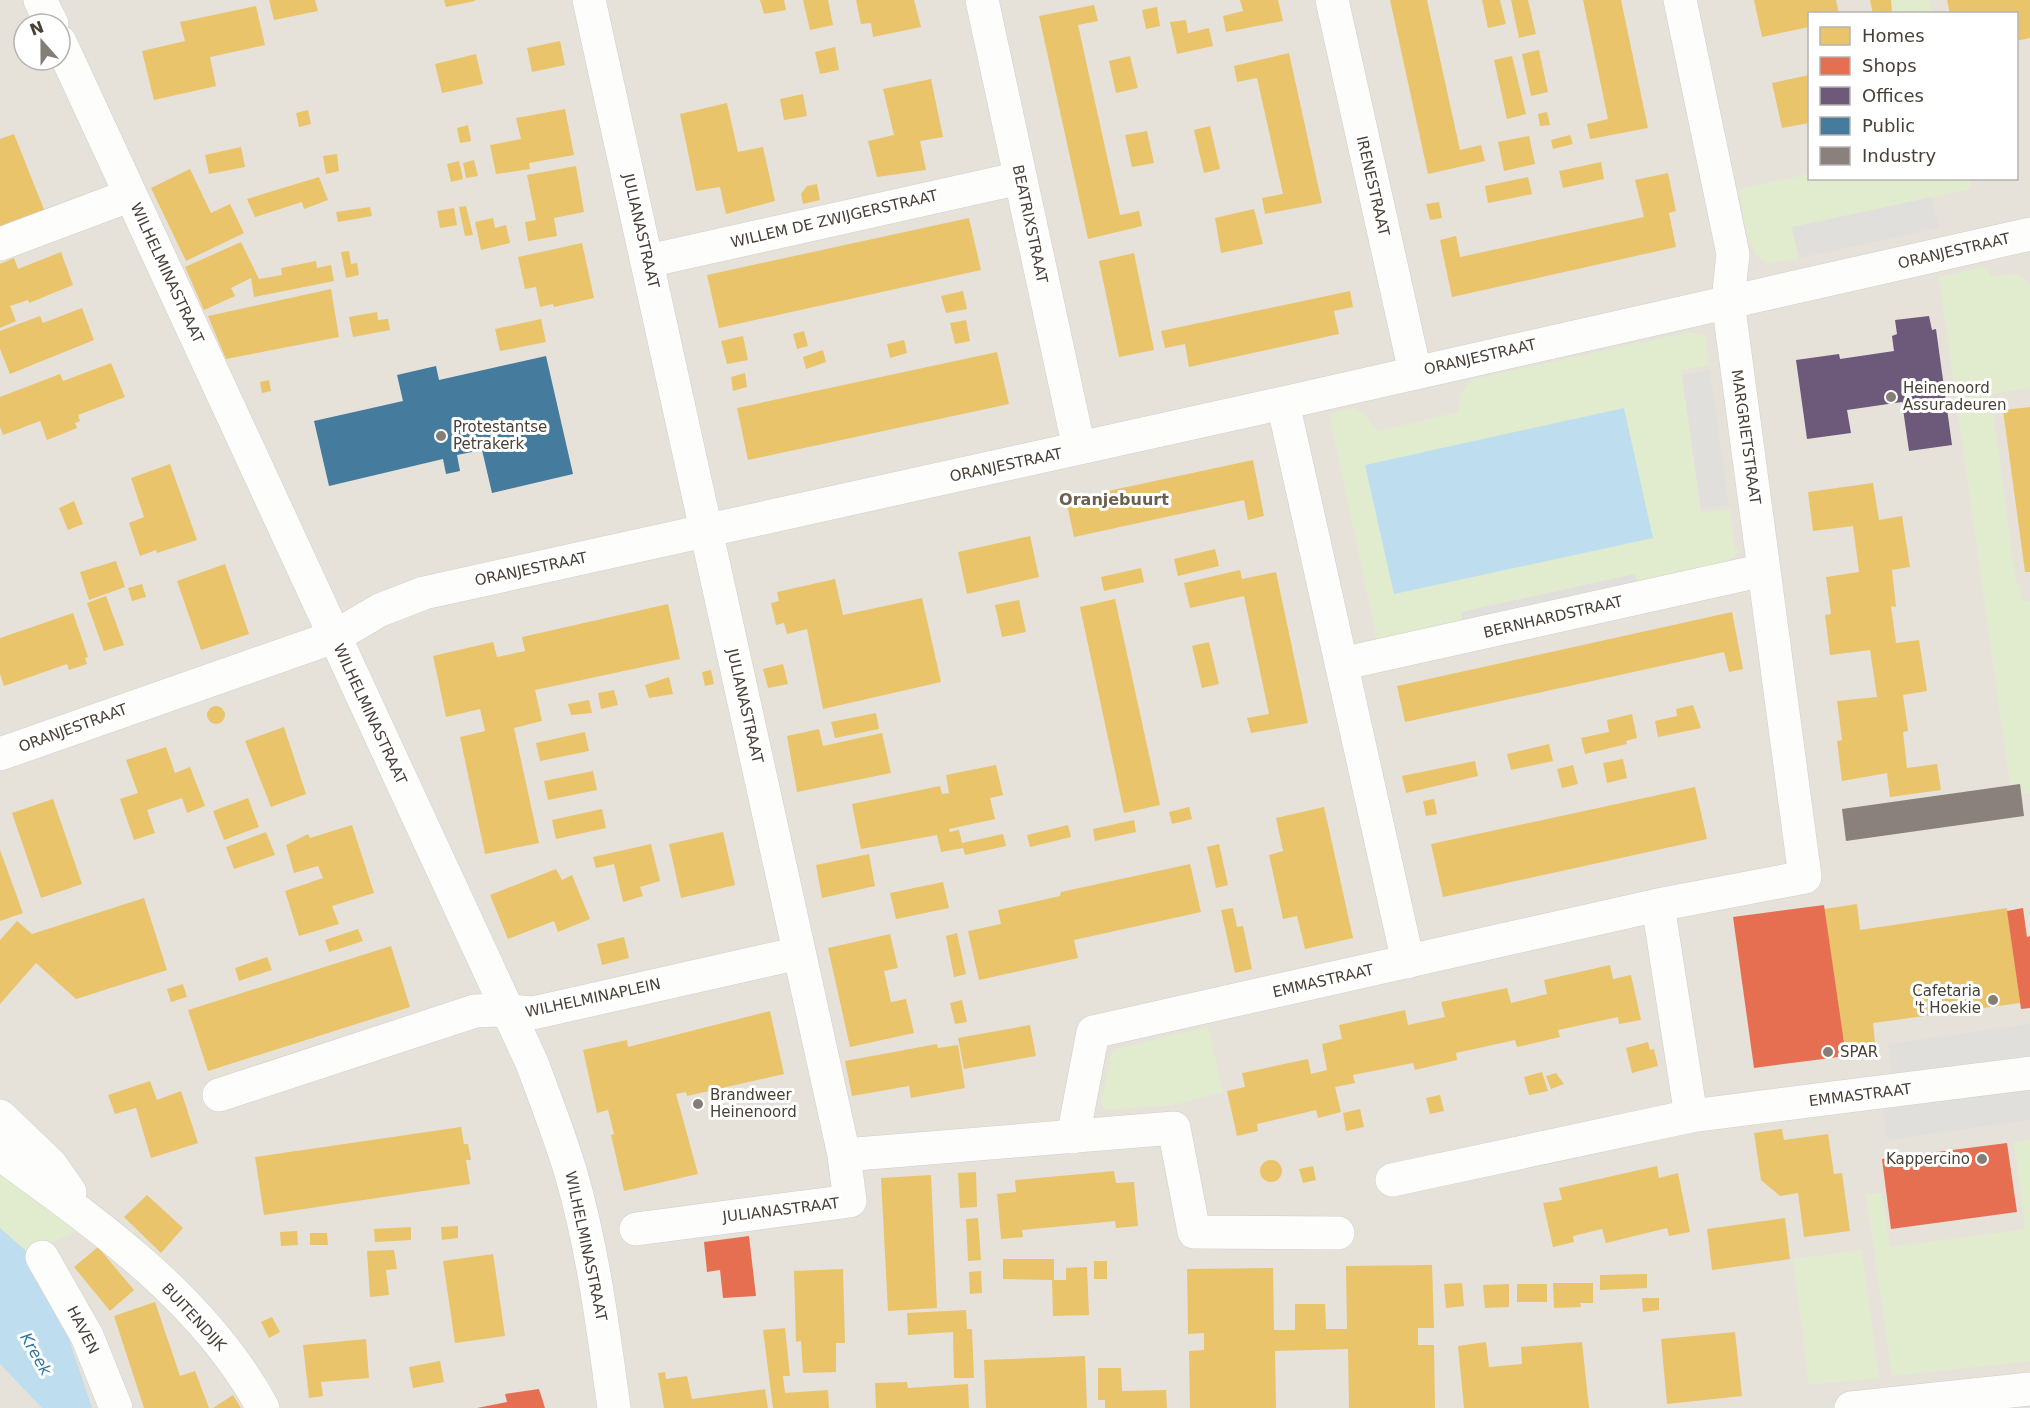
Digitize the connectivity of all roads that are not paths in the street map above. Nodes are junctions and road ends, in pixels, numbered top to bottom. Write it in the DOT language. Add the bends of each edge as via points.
graph roads {
  1 [pos="589,0"];
  2 [pos="982,0"];
  3 [pos="1332,0"];
  4 [pos="1680,0"];
  5 [pos="72,68"];
  6 [pos="1020,178"];
  7 [pos="131,195"];
  8 [pos="2030,234"];
  9 [pos="0,244"];
  10 [pos="648,261"];
  11 [pos="1728,301"];
  12 [pos="1415,372"];
  13 [pos="1283,403"];
  14 [pos="1079,448"];
  15 [pos="706,531"];
  16 [pos="1764,570"];
  17 [pos="334,637"];
  18 [pos="1341,664"];
  19 [pos="0,754"];
  20 [pos="1805,877"];
  21 [pos="1658,905"];
  22 [pos="799,953"];
  23 [pos="1408,962"];
  24 [pos="509,1012"];
  25 [pos="2030,1073"];
  26 [pos="219,1095"];
  27 [pos="0,1116"];
  28 [pos="1691,1116"];
  29 [pos="1073,1137"];
  30 [pos="0,1154"];
  31 [pos="844,1155"];
  32 [pos="1392,1180"];
  33 [pos="84,1215"];
  34 [pos="636,1228"];
  35 [pos="1338,1233"];
  36 [pos="42,1257"];
  37 [pos="2030,1389"];
  38 [pos="116,1408"];
  39 [pos="263,1408"];
  40 [pos="614,1408"];
  41 [pos="1851,1408"];
  1 -- 10 [label="street, JULIANASTRAAT"];
  2 -- 6 [label="street, BEATRIXSTRAAT"];
  3 -- 12 [label="street, IRENESTRAAT"];
  4 -- 11 [label="street, MARGRIETSTRAAT" via="1733,254"];
  5 -- 7 [label="street, WILHELMINASTRAAT"];
  6 -- 10 [label="street, WILLEM DE ZWIJGERSTRAAT"];
  6 -- 14 [label="street, BEATRIXSTRAAT"];
  7 -- 9 [label="street"];
  7 -- 17 [label="street, WILHELMINASTRAAT"];
  8 -- 11 [label="street, ORANJESTRAAT"];
  10 -- 15 [label="street, JULIANASTRAAT"];
  11 -- 12 [label="street, ORANJESTRAAT"];
  11 -- 16 [label="street, MARGRIETSTRAAT"];
  12 -- 13 [label="street, ORANJESTRAAT"];
  13 -- 14 [label="street, ORANJESTRAAT"];
  13 -- 18 [label="street"];
  14 -- 15 [label="street, ORANJESTRAAT"];
  15 -- 17 [label="street, ORANJESTRAAT" via="424,593 380,610"];
  15 -- 22 [label="street, JULIANASTRAAT"];
  16 -- 18 [label="street, BERNHARDSTRAAT"];
  16 -- 20 [label="street, MARGRIETSTRAAT"];
  17 -- 19 [label="street, ORANJESTRAAT"];
  17 -- 24 [label="street, WILHELMINASTRAAT"];
  18 -- 23 [label="street"];
  20 -- 21 [label="street, EMMASTRAAT"];
  21 -- 23 [label="street, EMMASTRAAT"];
  21 -- 28 [label="street"];
  22 -- 24 [label="street, WILHELMINAPLEIN" via="533,1013"];
  22 -- 31 [label="street, JULIANASTRAAT"];
  23 -- 29 [label="street, EMMASTRAAT" via="1093,1032"];
  24 -- 26 [label="street, WILHELMINAPLEIN" via="476,1011"];
  24 -- 40 [label="street, WILHELMINASTRAAT" via="532,1063 570,1170 597,1292"];
  25 -- 28 [label="street, EMMASTRAAT"];
  27 -- 33 [label="street, BUITENDIJK" via="51,1165"];
  28 -- 32 [label="street, EMMASTRAAT"];
  29 -- 31 [label="street"];
  29 -- 35 [label="street" via="1174,1128 1194,1232"];
  30 -- 33 [label="street, BUITENDIJK"];
  31 -- 34 [label="street, JULIANASTRAAT" via="850,1201"];
  33 -- 39 [label="street, BUITENDIJK" via="195,1313"];
  36 -- 38 [label="street, HAVEN" via="87,1336"];
  37 -- 41 [label="street"];
}
